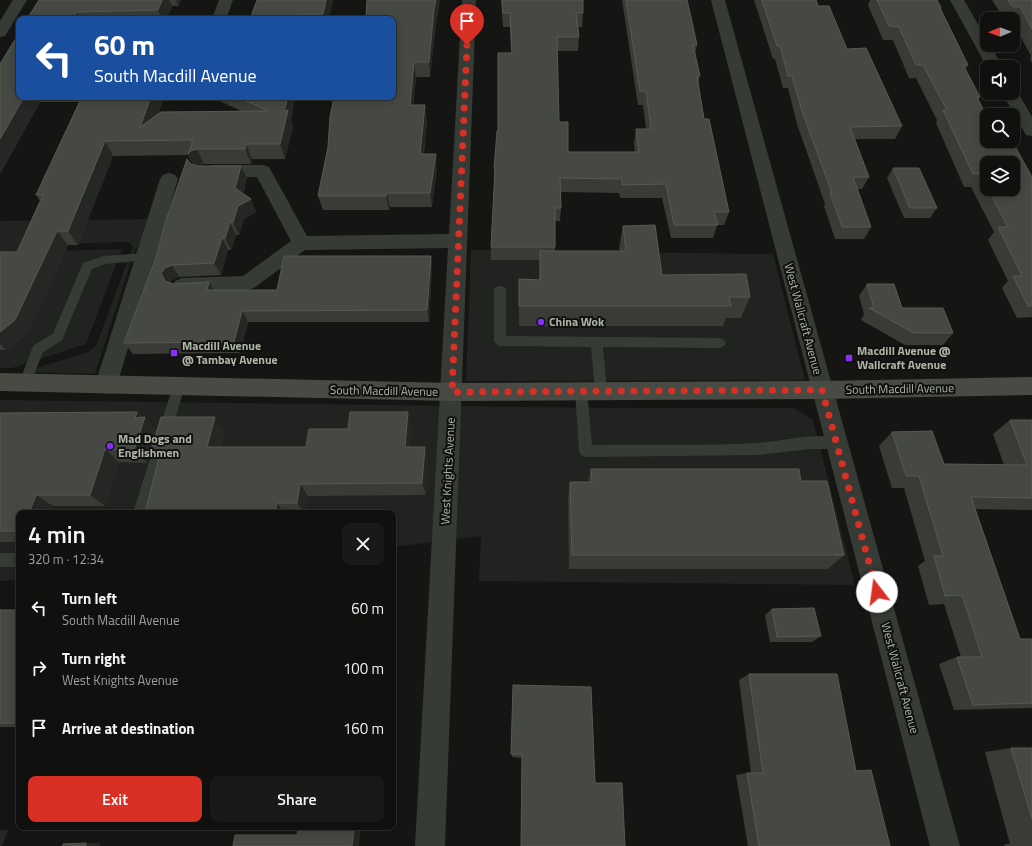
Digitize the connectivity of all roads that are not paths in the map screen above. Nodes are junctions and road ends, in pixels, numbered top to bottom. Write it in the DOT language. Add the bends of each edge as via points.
graph roads {
  1 [pos="20,0"];
  2 [pos="226,0"];
  3 [pos="469,0"];
  4 [pos="718,0"];
  5 [pos="957,0"];
  6 [pos="220,16"];
  7 [pos="2,40"];
  8 [pos="992,60"];
  9 [pos="1014,100"];
  10 [pos="1032,131"];
  11 [pos="204,171"];
  12 [pos="169,179"];
  13 [pos="458,241"];
  14 [pos="301,243"];
  15 [pos="145,257"];
  16 [pos="180,286"];
  17 [pos="500,290"];
  18 [pos="597,342"];
  19 [pos="720,343"];
  20 [pos="0,383"];
  21 [pos="25,383"];
  22 [pos="106,385"];
  23 [pos="179,386"];
  24 [pos="1032,386"];
  25 [pos="822,390"];
  26 [pos="591,391"];
  27 [pos="452,392"];
  28 [pos="837,443"];
  29 [pos="141,510"];
  30 [pos="0,560"];
  31 [pos="16,560"];
  32 [pos="430,846"];
  33 [pos="945,846"];
  1 -- 7 [label="street"];
  2 -- 6 [label="street"];
  3 -- 13 [label="street, West Knights Avenue"];
  4 -- 25 [label="street, West Wallcraft Avenue"];
  5 -- 8 [label="street"];
  9 -- 10 [label="street"];
  11 -- 14 [label="street" via="263,171"];
  12 -- 15 [label="street"];
  13 -- 14 [label="street"];
  13 -- 27 [label="street, West Knights Avenue"];
  14 -- 16 [label="street" via="248,283"];
  15 -- 21 [label="lane" via="104,260 87,266 58,337 38,349"];
  15 -- 22 [label="street"];
  17 -- 18 [label="lane" via="500,341"];
  18 -- 19 [label="lane"];
  18 -- 26 [label="lane"];
  20 -- 21 [label="street, South Macdill Avenue"];
  21 -- 22 [label="street, South Macdill Avenue"];
  22 -- 23 [label="street, South Macdill Avenue"];
  23 -- 27 [label="street, South Macdill Avenue"];
  23 -- 29 [label="lane"];
  24 -- 25 [label="street, South Macdill Avenue"];
  25 -- 26 [label="street, South Macdill Avenue"];
  25 -- 28 [label="street, West Wallcraft Avenue"];
  26 -- 27 [label="street, South Macdill Avenue"];
  26 -- 28 [label="lane" via="586,451 758,449 810,443"];
  27 -- 32 [label="street, West Knights Avenue"];
  28 -- 33 [label="street, West Wallcraft Avenue"];
  30 -- 31 [label="lane"];
}
